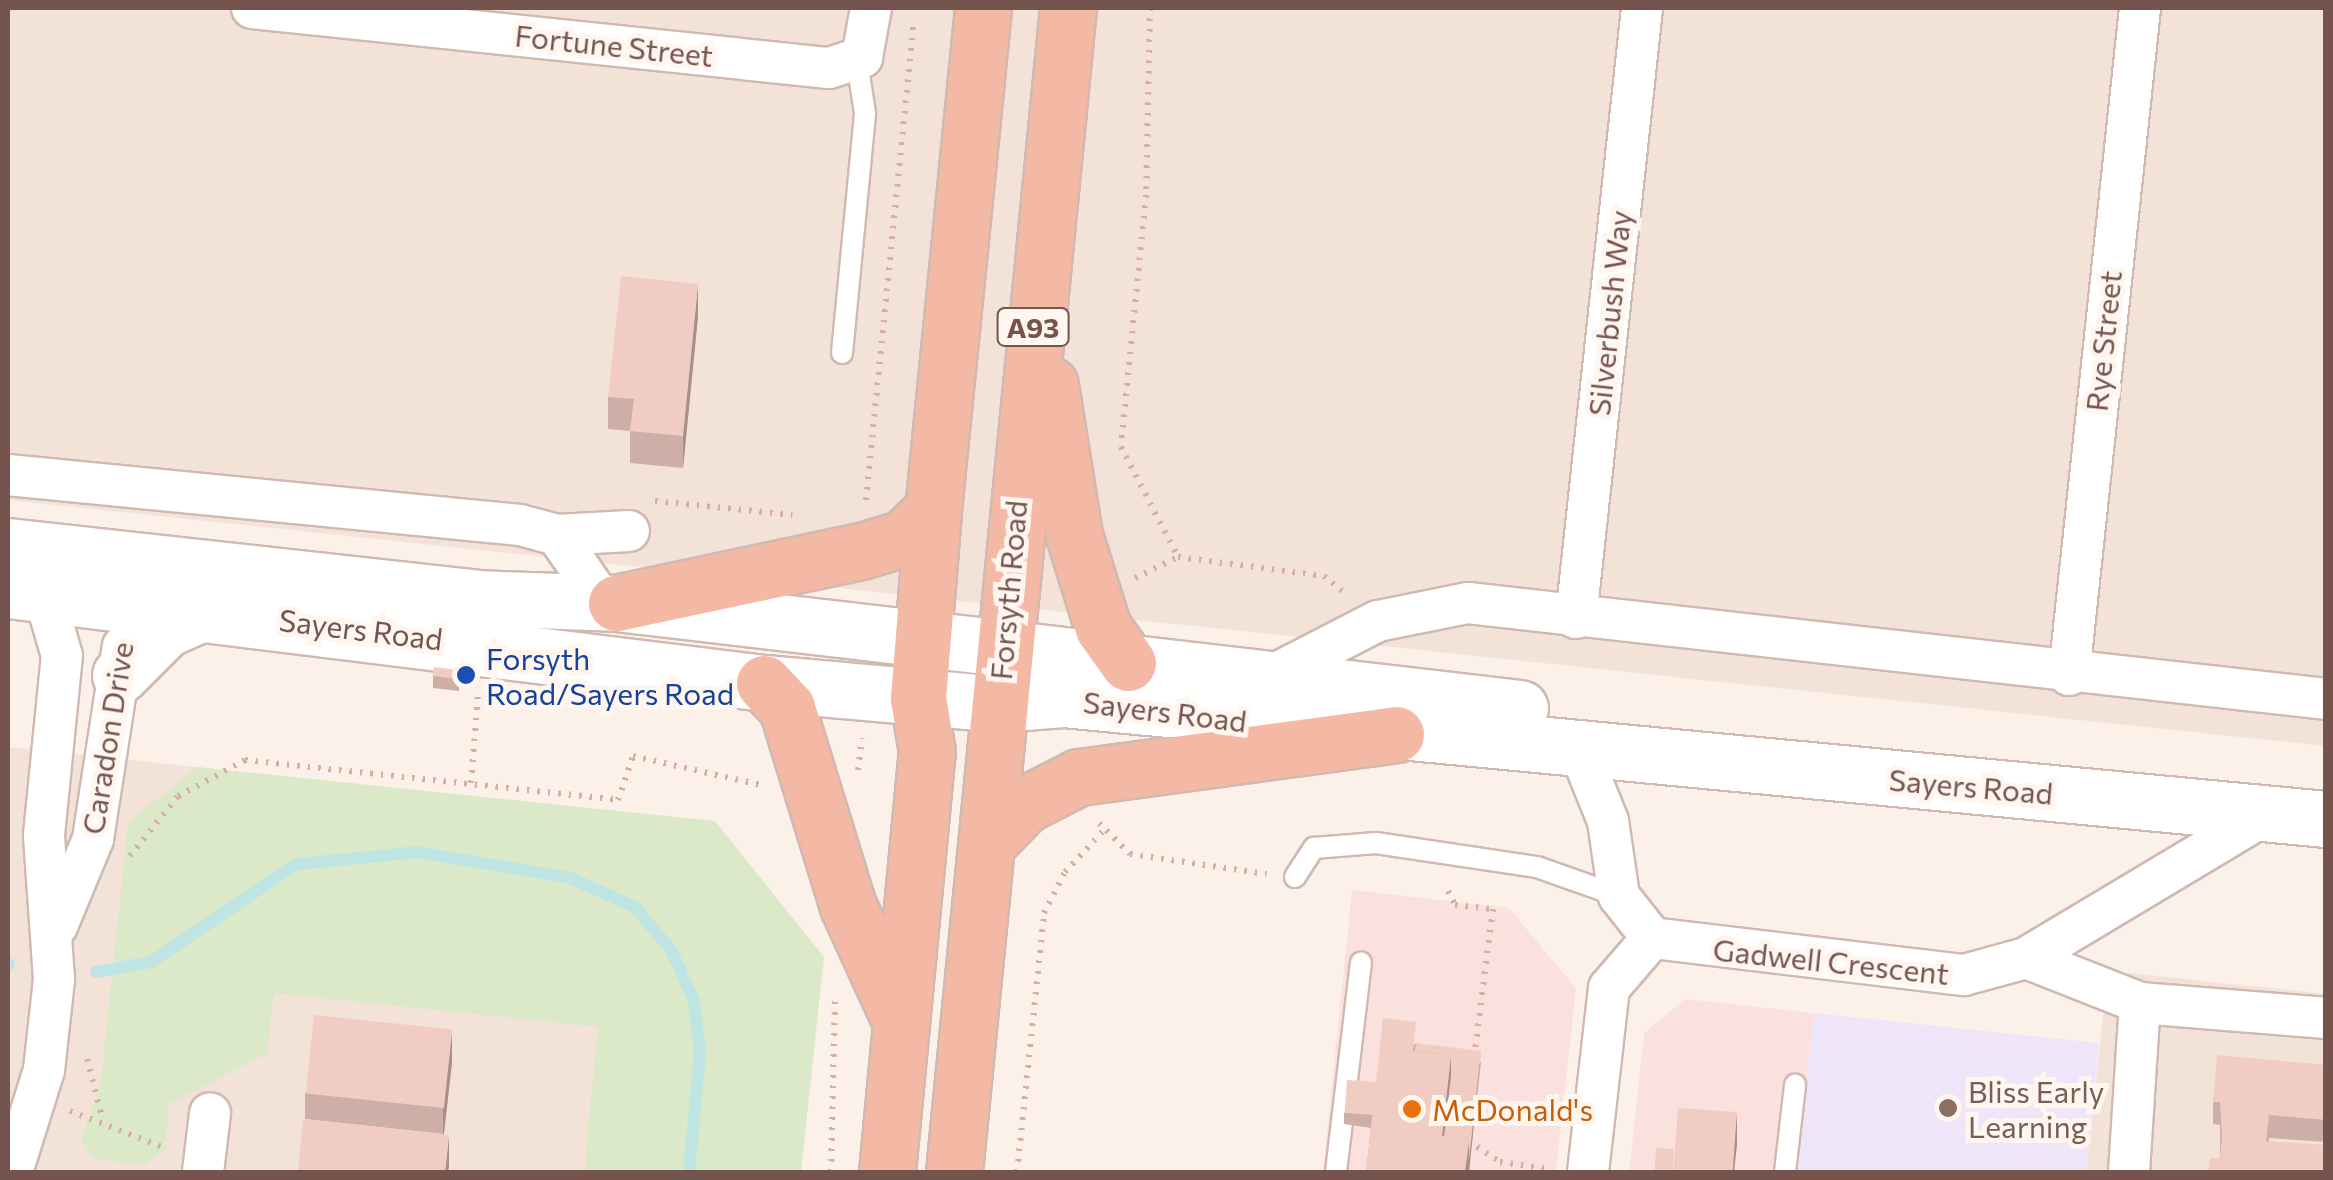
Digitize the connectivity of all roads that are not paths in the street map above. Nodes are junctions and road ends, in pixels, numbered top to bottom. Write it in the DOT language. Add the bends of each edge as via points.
graph roads {
  1 [pos="252,8"];
  2 [pos="871,8"];
  3 [pos="983,8"];
  4 [pos="1068,8"];
  5 [pos="1642,8"];
  6 [pos="2140,8"];
  7 [pos="857,62"];
  8 [pos="1039,278"];
  9 [pos="842,353"];
  10 [pos="8,476"];
  11 [pos="933,510"];
  12 [pos="629,531"];
  13 [pos="557,536"];
  14 [pos="8,546"];
  15 [pos="80,584"];
  16 [pos="609,602"];
  17 [pos="207,611"];
  18 [pos="1576,618"];
  19 [pos="923,638"];
  20 [pos="1001,647"];
  21 [pos="1128,663"];
  22 [pos="61,672"];
  23 [pos="2069,675"];
  24 [pos="1263,680"];
  25 [pos="764,683"];
  26 [pos="118,686"];
  27 [pos="918,698"];
  28 [pos="2326,700"];
  29 [pos="998,704"];
  30 [pos="1396,734"];
  31 [pos="1579,749"];
  32 [pos="2326,784"];
  33 [pos="2268,813"];
  34 [pos="2326,820"];
  35 [pos="991,839"];
  36 [pos="1296,877"];
  37 [pos="1619,896"];
  38 [pos="57,926"];
  39 [pos="1652,938"];
  40 [pos="2026,958"];
  41 [pos="1361,962"];
  42 [pos="2140,1003"];
  43 [pos="2326,1018"];
  44 [pos="900,1020"];
  45 [pos="1795,1084"];
  46 [pos="210,1113"];
  47 [pos="204,1163"];
  48 [pos="12,1172"];
  49 [pos="888,1172"];
  50 [pos="954,1172"];
  51 [pos="1336,1172"];
  52 [pos="1573,1172"];
  53 [pos="1785,1172"];
  54 [pos="2128,1172"];
  1 -- 7 [label="street, Fortune Street" via="819,67"];
  2 -- 7 [label="street"];
  3 -- 11 [label="highway, A93"];
  4 -- 8 [label="highway, Forsyth Road / A93"];
  5 -- 18 [label="street, Silverbush Way"];
  6 -- 23 [label="street, Rye Street"];
  7 -- 9 [label="lane" via="865,114"];
  8 -- 20 [label="highway, Forsyth Road / A93"];
  8 -- 21 [label="highway" via="1074,536 1103,628"];
  10 -- 13 [label="street"];
  11 -- 16 [label="highway" via="904,538 860,551"];
  11 -- 19 [label="highway, A93"];
  12 -- 13 [label="street"];
  13 -- 16 [label="street"];
  14 -- 15 [label="main road, Sayers Road"];
  15 -- 16 [label="main road, Sayers Road"];
  15 -- 17 [label="main road, Sayers Road"];
  15 -- 22 [label="street, Caradon Drive"];
  15 -- 26 [label="street, Caradon Drive"];
  16 -- 19 [label="main road, Sayers Road"];
  17 -- 25 [label="main road, Sayers Road"];
  17 -- 26 [label="main road" via="166,629"];
  18 -- 23 [label="street, Sayers Road"];
  18 -- 24 [label="street, Sayers Road" via="1468,603 1378,621"];
  19 -- 20 [label="main road, Sayers Road"];
  19 -- 27 [label="highway, A93"];
  20 -- 21 [label="main road, Sayers Road"];
  20 -- 29 [label="highway, Forsyth Road / A93"];
  21 -- 24 [label="main road, Sayers Road"];
  22 -- 26 [label="street"];
  22 -- 38 [label="street, Caradon Drive" via="44,834"];
  23 -- 28 [label="street, Sayers Road"];
  24 -- 32 [label="main road, Sayers Road"];
  25 -- 27 [label="main road, Sayers Road"];
  25 -- 44 [label="highway" via="788,708 848,906"];
  26 -- 38 [label="street, Caradon Drive" via="93,840"];
  27 -- 29 [label="main road, Sayers Road"];
  27 -- 44 [label="highway, A93" via="928,736"];
  29 -- 30 [label="main road, Sayers Road" via="1062,699"];
  29 -- 35 [label="highway, Forsyth Road / A93"];
  30 -- 31 [label="main road, Sayers Road"];
  30 -- 35 [label="highway" via="1079,776 1024,805"];
  31 -- 33 [label="main road, Sayers Road"];
  31 -- 37 [label="street" via="1608,821"];
  33 -- 34 [label="main road, Sayers Road"];
  33 -- 40 [label="street, Gadwell Crescent"];
  35 -- 50 [label="highway, Forsyth Road / A93"];
  36 -- 37 [label="lane" via="1314,848 1376,843 1538,867"];
  37 -- 39 [label="street"];
  38 -- 48 [label="street, Caradon Drive" via="34,1108"];
  39 -- 40 [label="street, Gadwell Crescent" via="1964,975"];
  39 -- 52 [label="street" via="1609,988"];
  40 -- 42 [label="street"];
  41 -- 51 [label="lane"];
  42 -- 43 [label="street"];
  42 -- 54 [label="street"];
  44 -- 49 [label="highway, A93"];
  45 -- 53 [label="lane"];
  46 -- 47 [label="street"];
}
